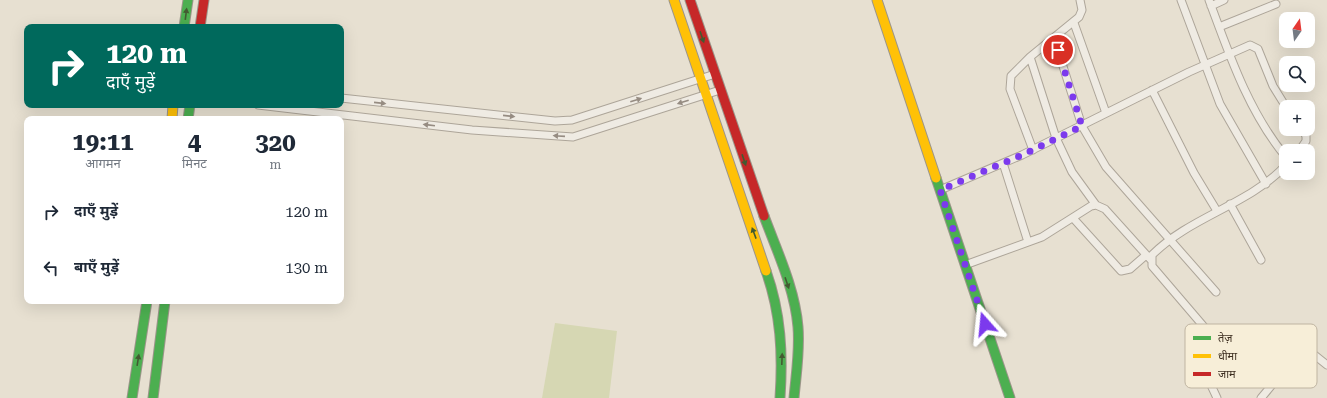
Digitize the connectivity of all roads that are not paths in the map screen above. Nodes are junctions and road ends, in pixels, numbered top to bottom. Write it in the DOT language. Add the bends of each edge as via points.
graph roads {
  1 [pos="188,0"];
  2 [pos="204,0"];
  3 [pos="674,0"];
  4 [pos="690,0"];
  5 [pos="876,0"];
  6 [pos="1080,0"];
  7 [pos="1181,0"];
  8 [pos="1224,0"];
  9 [pos="1210,3"];
  10 [pos="1276,4"];
  11 [pos="1074,23"];
  12 [pos="184,24"];
  13 [pos="200,24"];
  14 [pos="1219,28"];
  15 [pos="1054,38"];
  16 [pos="1228,54"];
  17 [pos="1030,57"];
  18 [pos="1204,65"];
  19 [pos="715,74"];
  20 [pos="701,79"];
  21 [pos="720,90"];
  22 [pos="1152,90"];
  23 [pos="705,95"];
  24 [pos="344,98"];
  25 [pos="1282,100"];
  26 [pos="284,108"];
  27 [pos="1106,113"];
  28 [pos="1082,126"];
  29 [pos="1056,138"];
  30 [pos="1279,149"];
  31 [pos="1033,150"];
  32 [pos="1003,163"];
  33 [pos="1279,172"];
  34 [pos="1266,184"];
  35 [pos="940,190"];
  36 [pos="1230,204"];
  37 [pos="1096,205"];
  38 [pos="1217,211"];
  39 [pos="1073,218"];
  40 [pos="1170,241"];
  41 [pos="1028,242"];
  42 [pos="1149,258"];
  43 [pos="1261,260"];
  44 [pos="965,265"];
  45 [pos="1216,292"];
  46 [pos="147,304"];
  47 [pos="165,304"];
  48 [pos="1202,324"];
  49 [pos="1317,357"];
  50 [pos="1327,365"];
  51 [pos="1212,388"];
  52 [pos="1270,388"];
  53 [pos="132,398"];
  54 [pos="153,398"];
  55 [pos="780,398"];
  56 [pos="794,398"];
  57 [pos="1010,398"];
  58 [pos="1217,398"];
  59 [pos="1261,398"];
  12 -- 1 [label="street, one-way"];
  2 -- 13 [label="street"];
  3 -- 20 [label="street"];
  4 -- 19 [label="street, one-way"];
  5 -- 35 [label="street"];
  6 -- 11 [label="street" via="1082,10"];
  7 -- 18 [label="street"];
  8 -- 9 [label="street"];
  9 -- 14 [label="street"];
  10 -- 14 [label="street"];
  11 -- 15 [label="street"];
  11 -- 27 [label="street"];
  14 -- 16 [label="street"];
  15 -- 17 [label="street"];
  15 -- 28 [label="street"];
  16 -- 18 [label="street"];
  16 -- 25 [label="street" via="1244,47 1254,46 1258,49"];
  16 -- 30 [label="street" via="1270,138"];
  17 -- 29 [label="street"];
  17 -- 31 [label="street" via="1012,76 1010,89"];
  18 -- 22 [label="street"];
  18 -- 34 [label="street" via="1220,104"];
  19 -- 20 [label="street"];
  19 -- 21 [label="street"];
  20 -- 23 [label="street"];
  24 -- 20 [label="street, one-way" via="555,121 572,120"];
  21 -- 23 [label="street"];
  21 -- 56 [label="street, one-way" via="792,296 798,328"];
  22 -- 27 [label="street"];
  22 -- 38 [label="street" via="1194,173"];
  23 -- 26 [label="street, one-way" via="573,137 472,130"];
  55 -- 23 [label="street, one-way" via="783,357 781,325 774,294"];
  27 -- 28 [label="street"];
  28 -- 29 [label="street"];
  28 -- 40 [label="street" via="1106,167"];
  29 -- 31 [label="street"];
  29 -- 37 [label="street" via="1072,172"];
  31 -- 32 [label="street"];
  32 -- 35 [label="street"];
  32 -- 41 [label="street"];
  33 -- 34 [label="street"];
  34 -- 36 [label="street"];
  35 -- 44 [label="street"];
  36 -- 38 [label="street"];
  36 -- 43 [label="street"];
  37 -- 39 [label="street"];
  37 -- 42 [label="street" via="1105,209"];
  38 -- 40 [label="street"];
  39 -- 41 [label="street"];
  39 -- 42 [label="street" via="1121,271"];
  40 -- 42 [label="street"];
  40 -- 45 [label="street"];
  41 -- 44 [label="street"];
  42 -- 48 [label="street" via="1152,266"];
  44 -- 57 [label="street"];
  53 -- 46 [label="street, one-way"];
  47 -- 54 [label="street"];
  49 -- 50 [label="street"];
  51 -- 58 [label="street"];
  52 -- 59 [label="street"];
}
